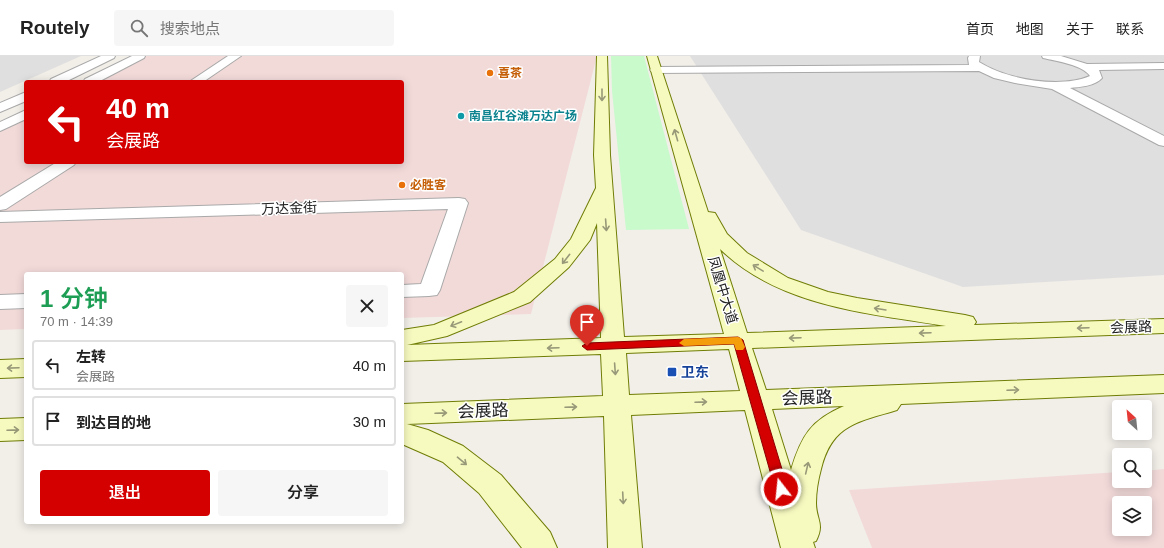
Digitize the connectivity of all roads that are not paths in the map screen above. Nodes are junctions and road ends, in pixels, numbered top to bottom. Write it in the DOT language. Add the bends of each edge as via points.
graph roads {
  1 [pos="110,56"];
  2 [pos="140,56"];
  3 [pos="236,56"];
  4 [pos="602,56"];
  5 [pos="976,56"];
  6 [pos="1047,56"];
  7 [pos="654,63"];
  8 [pos="1164,66"];
  9 [pos="1086,67"];
  10 [pos="979,68"];
  11 [pos="59,80"];
  12 [pos="93,80"];
  13 [pos="198,80"];
  14 [pos="1055,85"];
  15 [pos="24,97"];
  16 [pos="0,108"];
  17 [pos="24,115"];
  18 [pos="0,127"];
  19 [pos="1164,142"];
  20 [pos="684,162"];
  21 [pos="65,164"];
  22 [pos="604,188"];
  23 [pos="0,205"];
  24 [pos="0,217"];
  25 [pos="404,291"];
  26 [pos="24,301"];
  27 [pos="0,302"];
  28 [pos="1164,326"];
  29 [pos="1015,330"];
  30 [pos="404,338"];
  31 [pos="738,340"];
  32 [pos="614,345"];
  33 [pos="404,353"];
  34 [pos="24,368"];
  35 [pos="0,369"];
  36 [pos="1164,384"];
  37 [pos="976,392"];
  38 [pos="756,400"];
  39 [pos="618,405"];
  40 [pos="404,414"];
  41 [pos="24,429"];
  42 [pos="0,430"];
  43 [pos="404,434"];
  44 [pos="540,548"];
  45 [pos="625,548"];
  46 [pos="798,548"];
  47 [pos="808,548"];
  1 -- 11 [label="street"];
  2 -- 12 [label="street"];
  3 -- 13 [label="street"];
  4 -- 22 [label="main road, one-way"];
  5 -- 10 [label="street" via="972,63"];
  6 -- 9 [label="street"];
  7 -- 10 [label="street"];
  20 -- 7 [label="main road, 凤凰中大道, one-way"];
  8 -- 9 [label="street"];
  9 -- 14 [label="street" via="1095,73 1096,78 1090,83"];
  10 -- 14 [label="street" via="1014,80"];
  14 -- 19 [label="street"];
  15 -- 16 [label="street"];
  17 -- 18 [label="street"];
  29 -- 20 [label="main road, one-way" via="857,305 822,297 781,282 740,257 719,237"];
  20 -- 31 [label="main road, 凤凰中大道"];
  21 -- 23 [label="street"];
  22 -- 30 [label="main road, one-way" via="580,240 562,263 522,297 439,331"];
  22 -- 32 [label="main road, one-way"];
  24 -- 25 [label="street, 万达金街" via="458,203 429,290"];
  26 -- 27 [label="street"];
  28 -- 29 [label="main road, 会展路, one-way"];
  29 -- 31 [label="main road, 会展路, one-way"];
  31 -- 32 [label="main road, 会展路"];
  31 -- 38 [label="main road, 凤凰中大道"];
  32 -- 33 [label="main road, 会展路, one-way"];
  32 -- 39 [label="main road, one-way"];
  34 -- 35 [label="main road, one-way"];
  37 -- 36 [label="main road, 会展路, one-way"];
  37 -- 38 [label="main road, 会展路"];
  47 -- 37 [label="main road, one-way" via="800,504 807,465 825,429 876,405"];
  39 -- 38 [label="main road, 会展路, one-way"];
  38 -- 46 [label="main road, 凤凰中大道"];
  40 -- 39 [label="main road, 会展路, one-way"];
  39 -- 45 [label="main road, one-way"];
  42 -- 41 [label="main road, one-way"];
  43 -- 44 [label="main road, one-way" via="453,454 490,484"];
}
